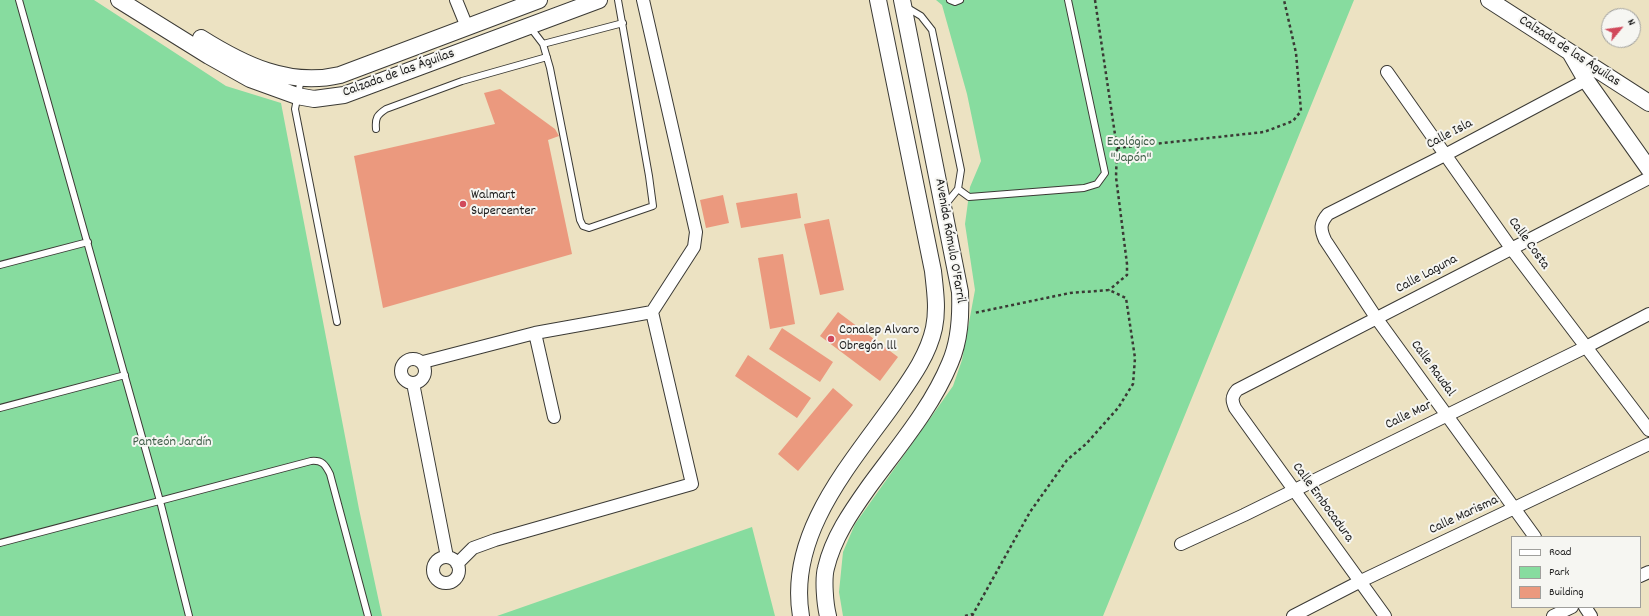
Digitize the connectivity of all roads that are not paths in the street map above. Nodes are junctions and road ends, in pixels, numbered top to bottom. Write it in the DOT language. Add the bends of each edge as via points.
graph roads {
  1 [pos="19,0"];
  2 [pos="119,0"];
  3 [pos="139,0"];
  4 [pos="456,0"];
  5 [pos="539,0"];
  6 [pos="599,0"];
  7 [pos="618,0"];
  8 [pos="643,0"];
  9 [pos="878,0"];
  10 [pos="950,0"];
  11 [pos="960,0"];
  12 [pos="1068,0"];
  13 [pos="1489,0"];
  14 [pos="903,3"];
  15 [pos="622,23"];
  16 [pos="468,26"];
  17 [pos="529,26"];
  18 [pos="543,44"];
  19 [pos="1571,52"];
  20 [pos="547,57"];
  21 [pos="1387,72"];
  22 [pos="301,79"];
  23 [pos="1586,80"];
  24 [pos="297,96"];
  25 [pos="1649,103"];
  26 [pos="376,129"];
  27 [pos="1445,155"];
  28 [pos="1649,169"];
  29 [pos="1649,178"];
  30 [pos="958,189"];
  31 [pos="944,207"];
  32 [pos="1328,214"];
  33 [pos="88,242"];
  34 [pos="1511,248"];
  35 [pos="0,266"];
  36 [pos="652,312"];
  37 [pos="1649,314"];
  38 [pos="1376,319"];
  39 [pos="337,322"];
  40 [pos="535,333"];
  41 [pos="1586,347"];
  42 [pos="423,362"];
  43 [pos="125,375"];
  44 [pos="413,383"];
  45 [pos="0,408"];
  46 [pos="1235,408"];
  47 [pos="1447,414"];
  48 [pos="554,417"];
  49 [pos="1649,430"];
  50 [pos="1649,444"];
  51 [pos="1294,490"];
  52 [pos="160,501"];
  53 [pos="1515,509"];
  54 [pos="1534,536"];
  55 [pos="0,543"];
  56 [pos="1181,544"];
  57 [pos="1361,581"];
  58 [pos="1570,608"];
  59 [pos="190,616"];
  60 [pos="368,616"];
  61 [pos="801,616"];
  62 [pos="828,616"];
  63 [pos="1293,616"];
  64 [pos="1385,616"];
  65 [pos="1553,616"];
  1 -- 33 [label="lane"];
  2 -- 24 [label="main road, Calzada de las Águilas" via="250,79"];
  3 -- 22 [label="main road, Calzada de las Águilas" via="217,48 258,68 281,76"];
  4 -- 16 [label="street"];
  5 -- 16 [label="main road, Calzada de las Águilas"];
  6 -- 17 [label="main road, Calzada de las Águilas"];
  7 -- 15 [label="lane"];
  8 -- 36 [label="street" via="696,232 694,247"];
  9 -- 61 [label="main road, Avenida Rómulo O'Farril" via="933,271 936,306 934,329 913,376 836,485 813,527 800,567"];
  10 -- 11 [label="lane"];
  12 -- 30 [label="lane" via="1105,173 1097,184 1084,188 969,197"];
  13 -- 19 [label="main road, Calzada de las Águilas"];
  14 -- 30 [label="lane" via="921,16 932,30 961,170"];
  14 -- 31 [label="main road, Avenida Rómulo O'Farril"];
  15 -- 18 [label="lane"];
  15 -- 20 [label="lane" via="653,202 649,209 589,228 583,226"];
  16 -- 22 [label="main road, Calzada de las Águilas" via="340,75 322,79"];
  17 -- 18 [label="lane"];
  17 -- 24 [label="main road, Calzada de las Águilas" via="344,95 314,99"];
  18 -- 20 [label="lane"];
  19 -- 23 [label="main road"];
  19 -- 25 [label="main road, Calzada de las Águilas"];
  20 -- 26 [label="lane" via="462,81 386,109 375,119"];
  21 -- 27 [label="street, Calle Costa"];
  22 -- 24 [label="lane"];
  23 -- 27 [label="street, Calle Isla"];
  23 -- 28 [label="main road"];
  24 -- 39 [label="lane" via="295,109"];
  27 -- 32 [label="street, Calle Isla"];
  27 -- 34 [label="street, Calle Costa"];
  29 -- 34 [label="street, Calle Laguna"];
  30 -- 31 [label="lane"];
  31 -- 62 [label="main road, Avenida Rómulo O'Farril" via="960,292 959,332 951,362 936,394 859,501 835,540 825,569"];
  32 -- 38 [label="street, Calle Raudal" via="1322,221 1321,230 1325,240"];
  33 -- 35 [label="lane"];
  33 -- 43 [label="lane"];
  34 -- 38 [label="street, Calle Laguna"];
  34 -- 41 [label="street, Calle Costa"];
  36 -- 40 [label="street"];
  36 -- 44 [label="street" via="692,484 495,540 452,560"];
  37 -- 41 [label="street, Calle Mar"];
  38 -- 46 [label="street, Calle Laguna" via="1237,390 1232,400"];
  38 -- 47 [label="street, Calle Raudal"];
  40 -- 42 [label="street"];
  40 -- 48 [label="street"];
  41 -- 47 [label="street, Calle Mar"];
  41 -- 49 [label="street, Calle Costa"];
  42 -- 44 [label="street" via="426,369 424,376 420,381"];
  42 -- 44 [label="street" via="417,358 410,358 400,368 401,376"];
  43 -- 45 [label="lane"];
  43 -- 52 [label="lane"];
  46 -- 51 [label="street, Calle Embocadura"];
  47 -- 51 [label="street, Calle Mar"];
  47 -- 53 [label="street, Calle Raudal"];
  50 -- 53 [label="street, Calle Marisma"];
  51 -- 56 [label="street, Calle Mar"];
  51 -- 57 [label="street, Calle Embocadura"];
  52 -- 55 [label="lane"];
  52 -- 59 [label="lane"];
  52 -- 60 [label="lane" via="319,461 326,465 330,474"];
  53 -- 54 [label="street, Calle Raudal"];
  53 -- 57 [label="street, Calle Marisma"];
  57 -- 63 [label="street, Calle Marisma"];
  57 -- 64 [label="street, Calle Embocadura"];
  58 -- 65 [label="street"];
}
